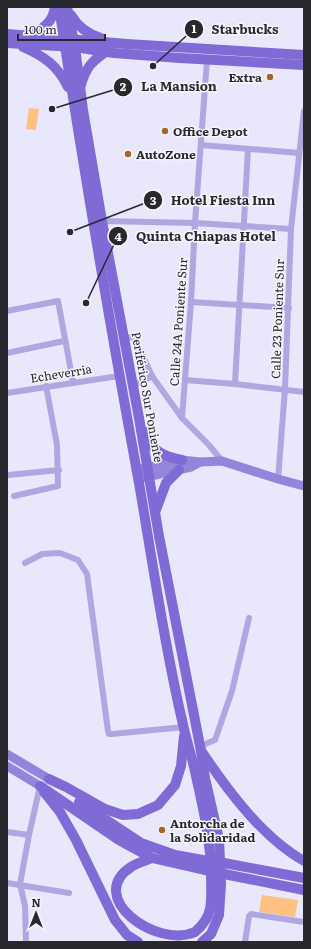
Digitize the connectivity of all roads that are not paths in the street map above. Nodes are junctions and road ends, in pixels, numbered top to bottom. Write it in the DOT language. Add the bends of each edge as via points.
graph roads {
  1 [pos="55,7"];
  2 [pos="59,7"];
  3 [pos="67,7"];
  4 [pos="7,34"];
  5 [pos="14,41"];
  6 [pos="69,43"];
  7 [pos="117,43"];
  8 [pos="107,51"];
  9 [pos="304,55"];
  10 [pos="207,60"];
  11 [pos="304,66"];
  12 [pos="76,92"];
  13 [pos="304,111"];
  14 [pos="202,145"];
  15 [pos="248,149"];
  16 [pos="299,153"];
  17 [pos="301,169"];
  18 [pos="89,199"];
  19 [pos="99,205"];
  20 [pos="102,221"];
  21 [pos="195,223"];
  22 [pos="243,226"];
  23 [pos="292,229"];
  24 [pos="100,237"];
  25 [pos="191,302"];
  26 [pos="240,305"];
  27 [pos="289,308"];
  28 [pos="7,311"];
  29 [pos="124,338"];
  30 [pos="64,341"];
  31 [pos="7,353"];
  32 [pos="119,376"];
  33 [pos="152,376"];
  34 [pos="185,380"];
  35 [pos="73,382"];
  36 [pos="234,384"];
  37 [pos="46,386"];
  38 [pos="133,386"];
  39 [pos="285,389"];
  40 [pos="304,392"];
  41 [pos="7,393"];
  42 [pos="139,418"];
  43 [pos="182,418"];
  44 [pos="222,461"];
  45 [pos="180,465"];
  46 [pos="59,470"];
  47 [pos="148,472"];
  48 [pos="8,474"];
  49 [pos="137,474"];
  50 [pos="278,479"];
  51 [pos="304,486"];
  52 [pos="14,496"];
  53 [pos="155,512"];
  54 [pos="25,563"];
  55 [pos="249,618"];
  56 [pos="184,729"];
  57 [pos="201,748"];
  58 [pos="7,754"];
  59 [pos="7,766"];
  60 [pos="48,779"];
  61 [pos="39,789"];
  62 [pos="7,832"];
  63 [pos="29,835"];
  64 [pos="152,858"];
  65 [pos="304,861"];
  66 [pos="208,866"];
  67 [pos="224,869"];
  68 [pos="304,878"];
  69 [pos="7,882"];
  70 [pos="20,884"];
  71 [pos="304,890"];
  72 [pos="69,893"];
  73 [pos="304,922"];
  74 [pos="26,942"];
  75 [pos="138,942"];
  76 [pos="202,942"];
  77 [pos="245,942"];
  1 -- 5 [label="main road" via="52,20 47,25"];
  2 -- 6 [label="main road"];
  3 -- 6 [label="main road"];
  3 -- 7 [label="main road" via="76,23 84,30 93,36"];
  4 -- 5 [label="main road"];
  5 -- 6 [label="main road"];
  5 -- 12 [label="main road" via="38,53 54,66"];
  6 -- 7 [label="main road"];
  6 -- 8 [label="main road"];
  6 -- 12 [label="main road, Periférico Sur Poniente"];
  7 -- 9 [label="main road"];
  8 -- 10 [label="main road"];
  8 -- 12 [label="main road" via="87,68"];
  10 -- 11 [label="main road"];
  10 -- 14 [label="street, Calle 24A Poniente Sur"];
  12 -- 18 [label="main road, Periférico Sur Poniente"];
  12 -- 19 [label="main road, Periférico Sur Poniente"];
  13 -- 16 [label="street, Calle 23 Poniente Sur"];
  14 -- 15 [label="street"];
  14 -- 21 [label="street, Calle 24A Poniente Sur"];
  15 -- 16 [label="street"];
  15 -- 22 [label="street"];
  16 -- 17 [label="street, Calle 23 Poniente Sur"];
  17 -- 23 [label="street, Calle 23 Poniente Sur"];
  18 -- 19 [label="main road"];
  18 -- 24 [label="main road, Periférico Sur Poniente"];
  19 -- 20 [label="main road, Periférico Sur Poniente"];
  20 -- 21 [label="street"];
  20 -- 24 [label="main road, Periférico Sur Poniente"];
  21 -- 22 [label="street"];
  21 -- 25 [label="street, Calle 24A Poniente Sur"];
  22 -- 23 [label="street"];
  22 -- 26 [label="street"];
  23 -- 27 [label="street, Calle 23 Poniente Sur"];
  24 -- 29 [label="main road, Periférico Sur Poniente"];
  24 -- 32 [label="main road, Periférico Sur Poniente"];
  25 -- 26 [label="street"];
  25 -- 34 [label="street, Calle 24A Poniente Sur"];
  26 -- 27 [label="street"];
  26 -- 36 [label="street"];
  27 -- 39 [label="street, Calle 23 Poniente Sur"];
  28 -- 30 [label="street" via="58,301"];
  29 -- 33 [label="street" via="134,337"];
  29 -- 38 [label="main road, Periférico Sur Poniente"];
  30 -- 31 [label="street"];
  30 -- 35 [label="street"];
  32 -- 35 [label="street, Echeverria"];
  32 -- 49 [label="main road, Periférico Sur Poniente"];
  33 -- 38 [label="street"];
  33 -- 43 [label="street"];
  34 -- 36 [label="street"];
  34 -- 43 [label="street, Calle 24A Poniente Sur"];
  35 -- 37 [label="street, Echeverria"];
  36 -- 39 [label="street"];
  37 -- 41 [label="street, Echeverria"];
  37 -- 46 [label="street"];
  38 -- 42 [label="main road, Periférico Sur Poniente"];
  39 -- 40 [label="street"];
  39 -- 50 [label="street, Calle 23 Poniente Sur"];
  42 -- 45 [label="main road" via="149,442 157,452"];
  42 -- 47 [label="main road, Periférico Sur Poniente"];
  43 -- 44 [label="street"];
  44 -- 45 [label="main road"];
  44 -- 50 [label="main road"];
  45 -- 47 [label="main road"];
  45 -- 53 [label="main road" via="166,483"];
  46 -- 48 [label="street"];
  46 -- 52 [label="street" via="58,486"];
  47 -- 49 [label="main road"];
  47 -- 53 [label="main road, Periférico Sur Poniente"];
  49 -- 56 [label="main road, Periférico Sur Poniente"];
  50 -- 51 [label="main road"];
  53 -- 57 [label="main road, Periférico Sur Poniente"];
  54 -- 56 [label="street" via="42,554 60,553 78,560 87,574 109,734"];
  55 -- 57 [label="street" via="232,691 215,740"];
  56 -- 60 [label="main road" via="181,766 175,785 158,805 138,814 123,815 105,809"];
  56 -- 64 [label="main road" via="191,750 211,856 210,912 203,925 191,936 175,942 154,940 137,931 124,917 116,891 120,878 131,867"];
  57 -- 65 [label="main road" via="247,812 271,837"];
  57 -- 76 [label="main road, Periférico Sur Poniente" via="219,839 221,884 219,915 211,934"];
  58 -- 60 [label="main road"];
  59 -- 61 [label="main road"];
  60 -- 66 [label="main road" via="141,842"];
  61 -- 63 [label="street"];
  61 -- 64 [label="main road" via="118,840"];
  61 -- 75 [label="main road" via="60,812 115,920 127,935"];
  62 -- 63 [label="street"];
  63 -- 70 [label="street"];
  64 -- 66 [label="main road"];
  66 -- 67 [label="main road, bridge"];
  67 -- 68 [label="main road"];
  67 -- 71 [label="main road"];
  69 -- 70 [label="street"];
  70 -- 72 [label="street"];
  70 -- 74 [label="street" via="25,906"];
  73 -- 77 [label="street" via="251,914"];
}
